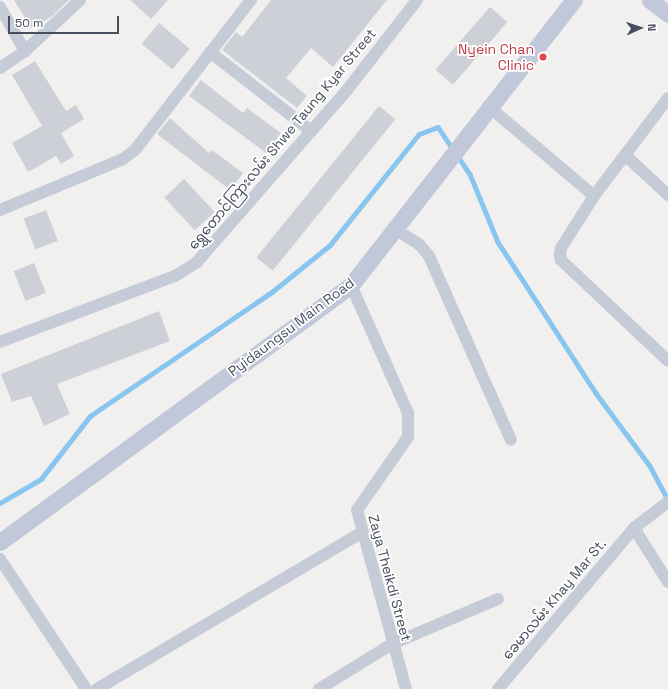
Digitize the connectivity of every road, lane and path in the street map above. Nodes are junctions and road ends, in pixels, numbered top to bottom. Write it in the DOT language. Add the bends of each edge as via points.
graph roads {
  1 [pos="80,0"];
  2 [pos="251,0"];
  3 [pos="417,0"];
  4 [pos="574,0"];
  5 [pos="650,0"];
  6 [pos="0,7"];
  7 [pos="668,14"];
  8 [pos="25,51"];
  9 [pos="210,52"];
  10 [pos="0,68"];
  11 [pos="668,98"];
  12 [pos="488,106"];
  13 [pos="312,131"];
  14 [pos="625,156"];
  15 [pos="668,195"];
  16 [pos="594,196"];
  17 [pos="0,210"];
  18 [pos="393,228"];
  19 [pos="351,285"];
  20 [pos="0,342"];
  21 [pos="668,361"];
  22 [pos="511,440"];
  23 [pos="668,502"];
  24 [pos="634,528"];
  25 [pos="362,533"];
  26 [pos="0,542"];
  27 [pos="0,559"];
  28 [pos="668,582"];
  29 [pos="498,599"];
  30 [pos="392,644"];
  31 [pos="86,689"];
  32 [pos="97,689"];
  33 [pos="319,689"];
  34 [pos="406,689"];
  35 [pos="498,689"];
  1 -- 8 [label="street"];
  2 -- 9 [label="street"];
  3 -- 13 [label="street, ရွှေတောင်ကြားလမ်း Shwe Taung Kyar Street"];
  4 -- 12 [label="main road, Pyidaungsu Main Road"];
  5 -- 7 [label="main road"];
  6 -- 8 [label="street"];
  8 -- 10 [label="street"];
  9 -- 13 [label="street"];
  9 -- 17 [label="street" via="135,150 123,159"];
  11 -- 14 [label="street"];
  12 -- 16 [label="street"];
  12 -- 18 [label="main road, Pyidaungsu Main Road"];
  13 -- 20 [label="street, ရွှေတောင်ကြားလမ်း Shwe Taung Kyar Street" via="197,262 175,276"];
  14 -- 15 [label="street"];
  14 -- 16 [label="street"];
  16 -- 21 [label="street" via="561,248 562,260"];
  18 -- 19 [label="main road, Pyidaungsu Main Road"];
  18 -- 22 [label="street" via="419,244 429,256"];
  19 -- 25 [label="street, Zaya Theikdi Street" via="408,413 410,425 408,438 357,510"];
  19 -- 26 [label="main road, Pyidaungsu Main Road"];
  23 -- 24 [label="street, ခေမာလမ်း Khay Mar St."];
  24 -- 28 [label="street"];
  24 -- 35 [label="street, ခေမာလမ်း Khay Mar St."];
  25 -- 30 [label="street, Zaya Theikdi Street"];
  25 -- 32 [label="street"];
  27 -- 31 [label="street"];
  29 -- 30 [label="street"];
  30 -- 33 [label="street"];
  30 -- 34 [label="street, Zaya Theikdi Street"];
}
